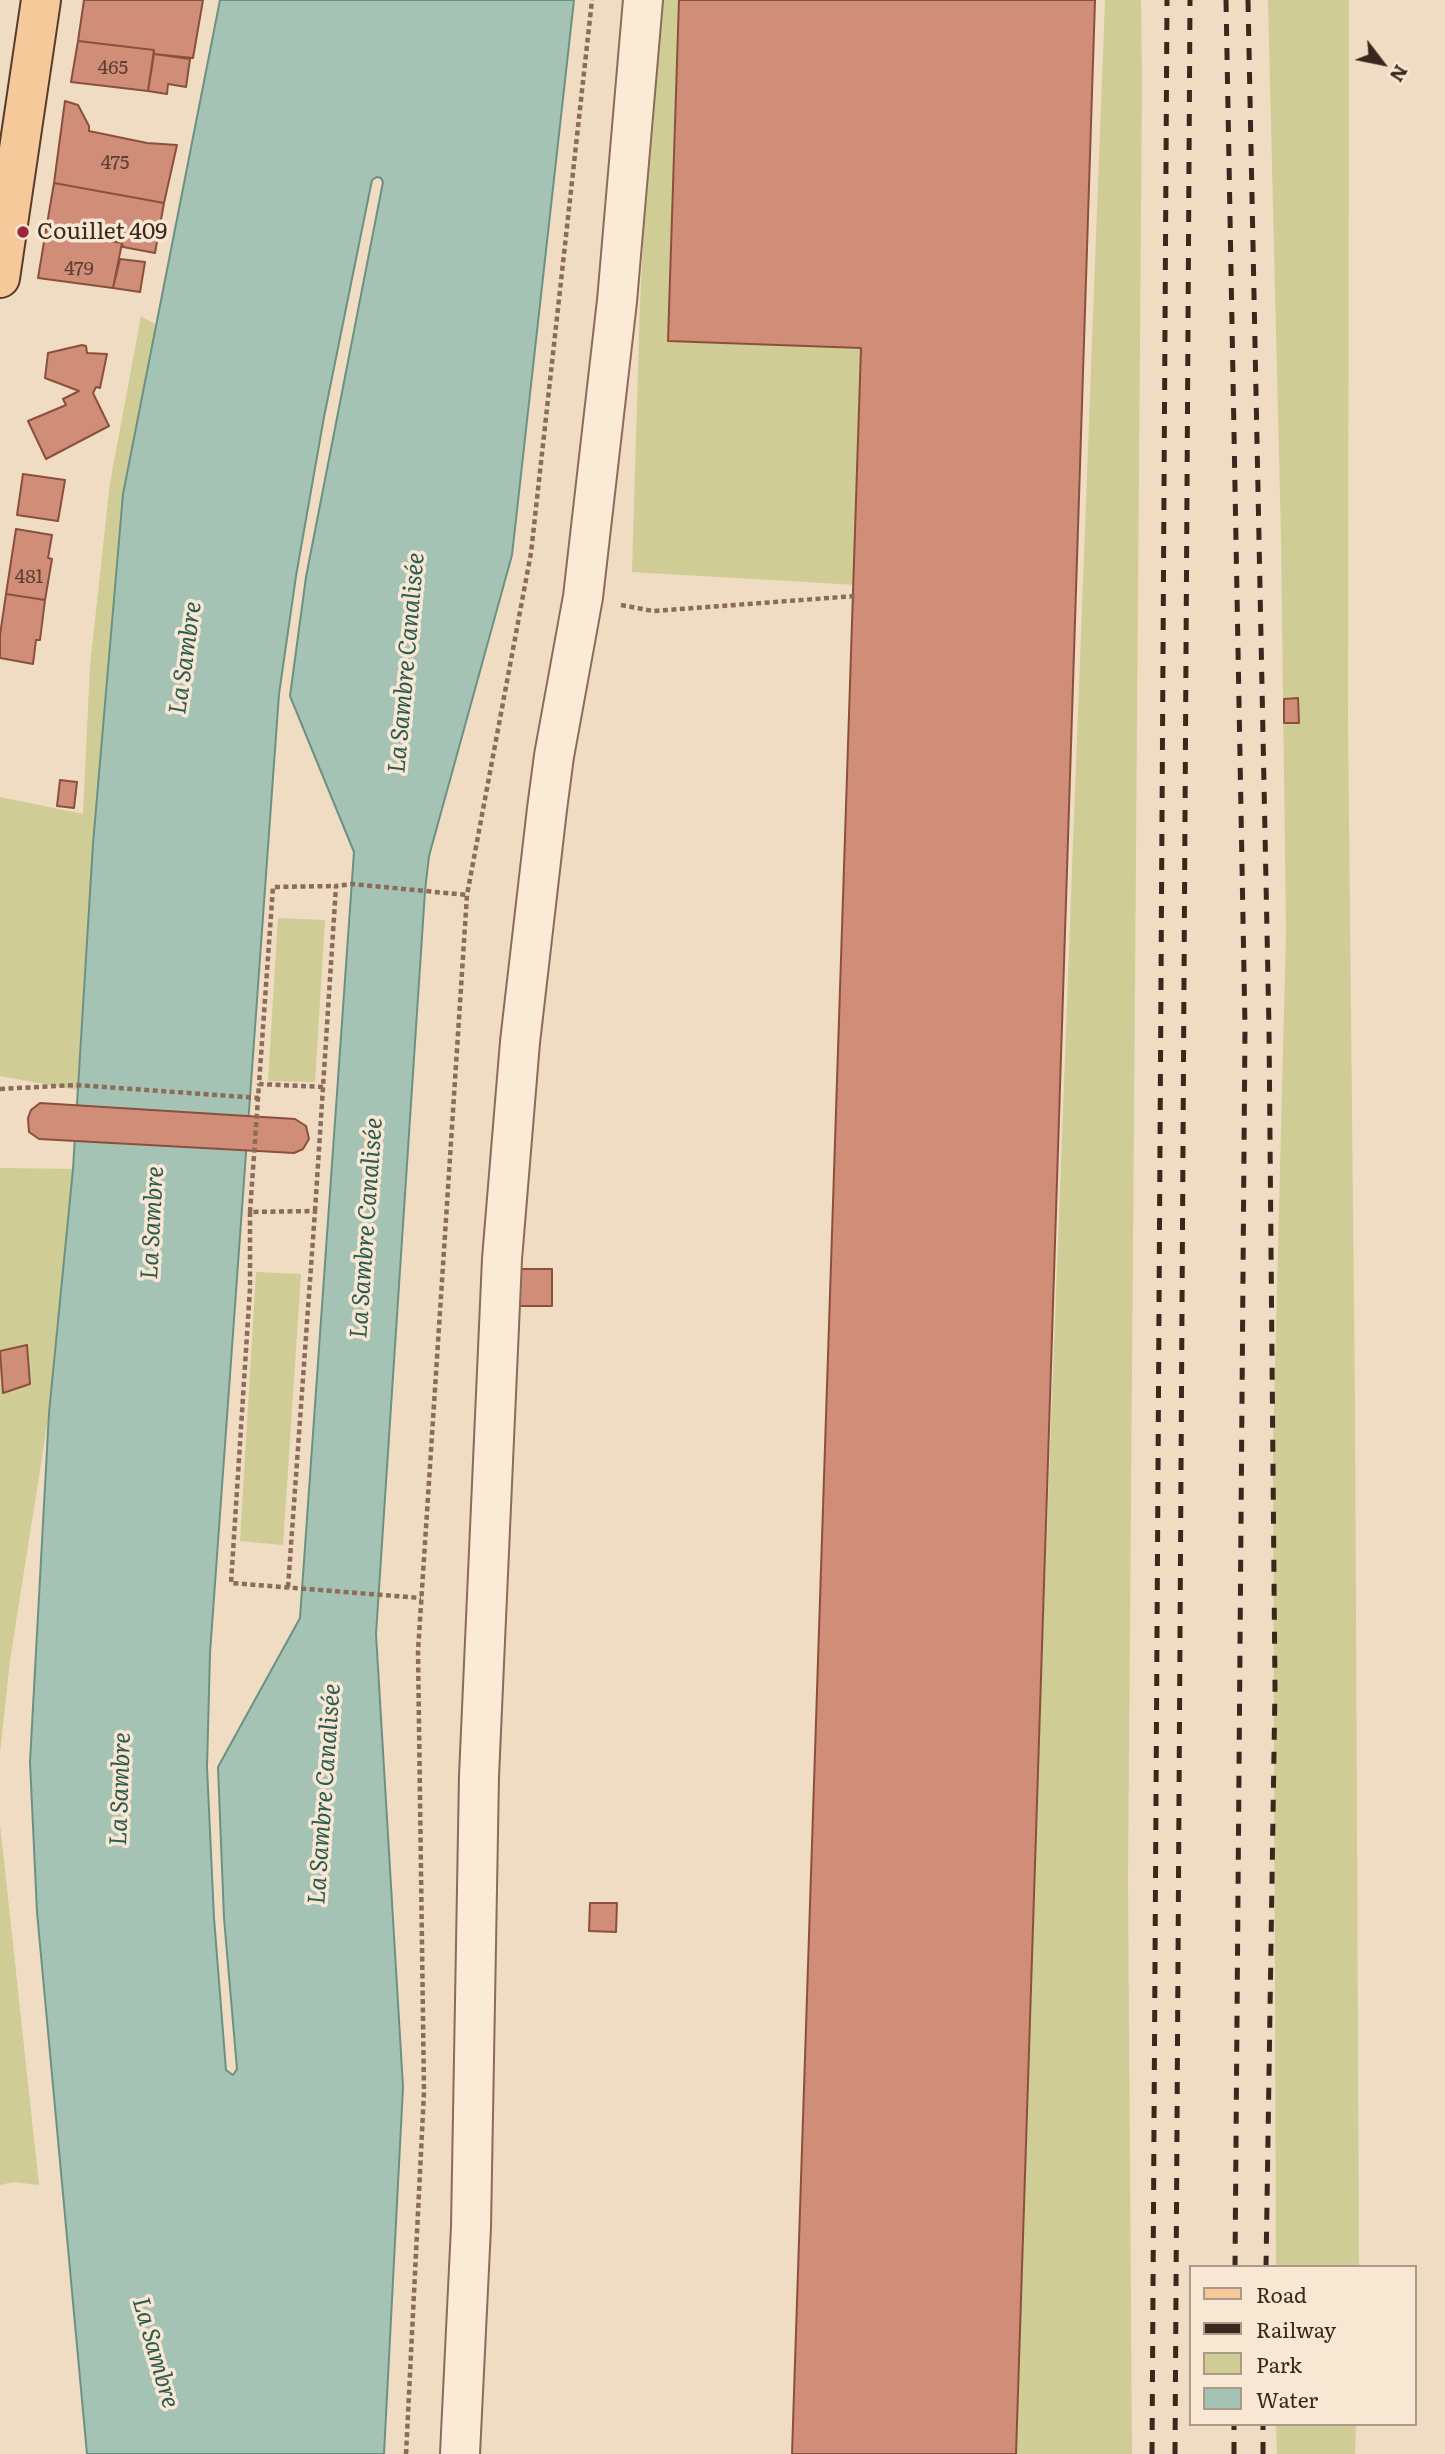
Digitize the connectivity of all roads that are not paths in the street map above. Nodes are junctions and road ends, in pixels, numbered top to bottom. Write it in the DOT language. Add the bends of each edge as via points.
graph roads {
  1 [pos="41,0"];
  2 [pos="643,0"];
  3 [pos="0,278"];
  4 [pos="460,2454"];
  1 -- 3 [label="main road"];
  2 -- 4 [label="lane" via="617,301 583,597 547,809 520,1042 502,1259 479,1776 471,2227"];
}
